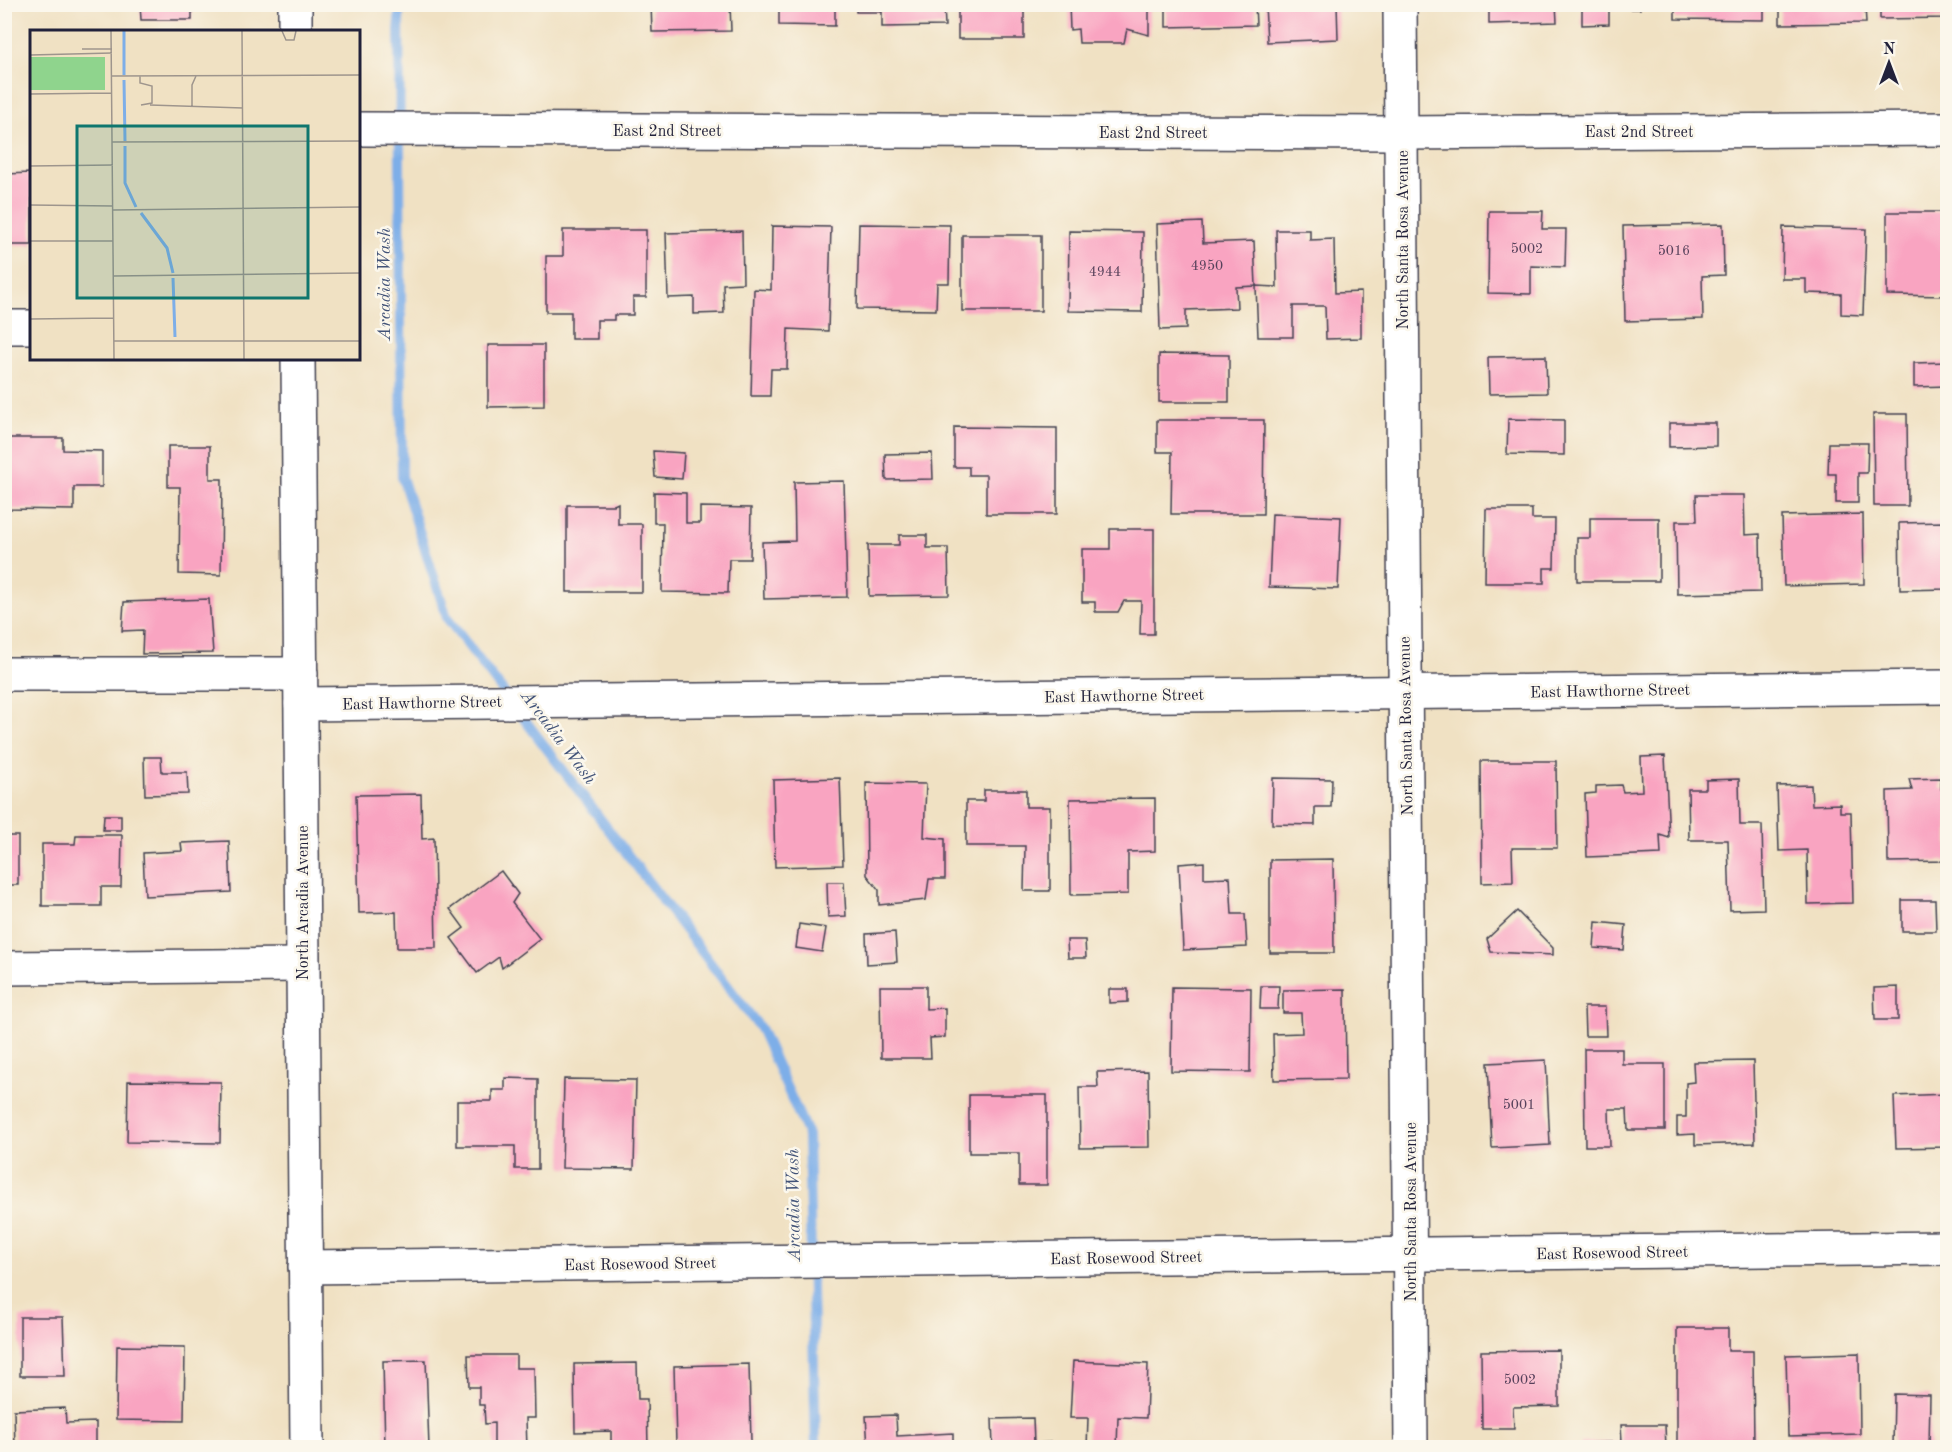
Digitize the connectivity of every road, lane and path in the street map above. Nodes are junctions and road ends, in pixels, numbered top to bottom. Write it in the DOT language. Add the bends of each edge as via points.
graph roads {
  1 [pos="295,4"];
  2 [pos="1400,4"];
  3 [pos="295,30"];
  4 [pos="360,129"];
  5 [pos="1947,129"];
  6 [pos="1401,132"];
  7 [pos="4,327"];
  8 [pos="30,327"];
  9 [pos="298,360"];
  10 [pos="4,674"];
  11 [pos="1947,687"];
  12 [pos="301,689"];
  13 [pos="1404,692"];
  14 [pos="303,965"];
  15 [pos="4,968"];
  16 [pos="1947,1248"];
  17 [pos="1410,1254"];
  18 [pos="305,1267"];
  19 [pos="307,1448"];
  20 [pos="1411,1448"];
  1 -- 3 [label="street"];
  2 -- 6 [label="street, North Santa Rosa Avenue"];
  4 -- 6 [label="street, East 2nd Street"];
  5 -- 6 [label="street, East 2nd Street"];
  6 -- 13 [label="street, North Santa Rosa Avenue"];
  7 -- 8 [label="street"];
  9 -- 12 [label="street, North Arcadia Avenue"];
  10 -- 12 [label="street, East Hawthorne Street"];
  11 -- 13 [label="street, East Hawthorne Street"];
  12 -- 13 [label="street, East Hawthorne Street"];
  12 -- 14 [label="street, North Arcadia Avenue"];
  13 -- 17 [label="street, North Santa Rosa Avenue"];
  14 -- 15 [label="street"];
  14 -- 18 [label="street, North Arcadia Avenue"];
  16 -- 17 [label="street, East Rosewood Street"];
  17 -- 18 [label="street, East Rosewood Street"];
  17 -- 20 [label="street, North Santa Rosa Avenue"];
  18 -- 19 [label="street, North Arcadia Avenue"];
}
